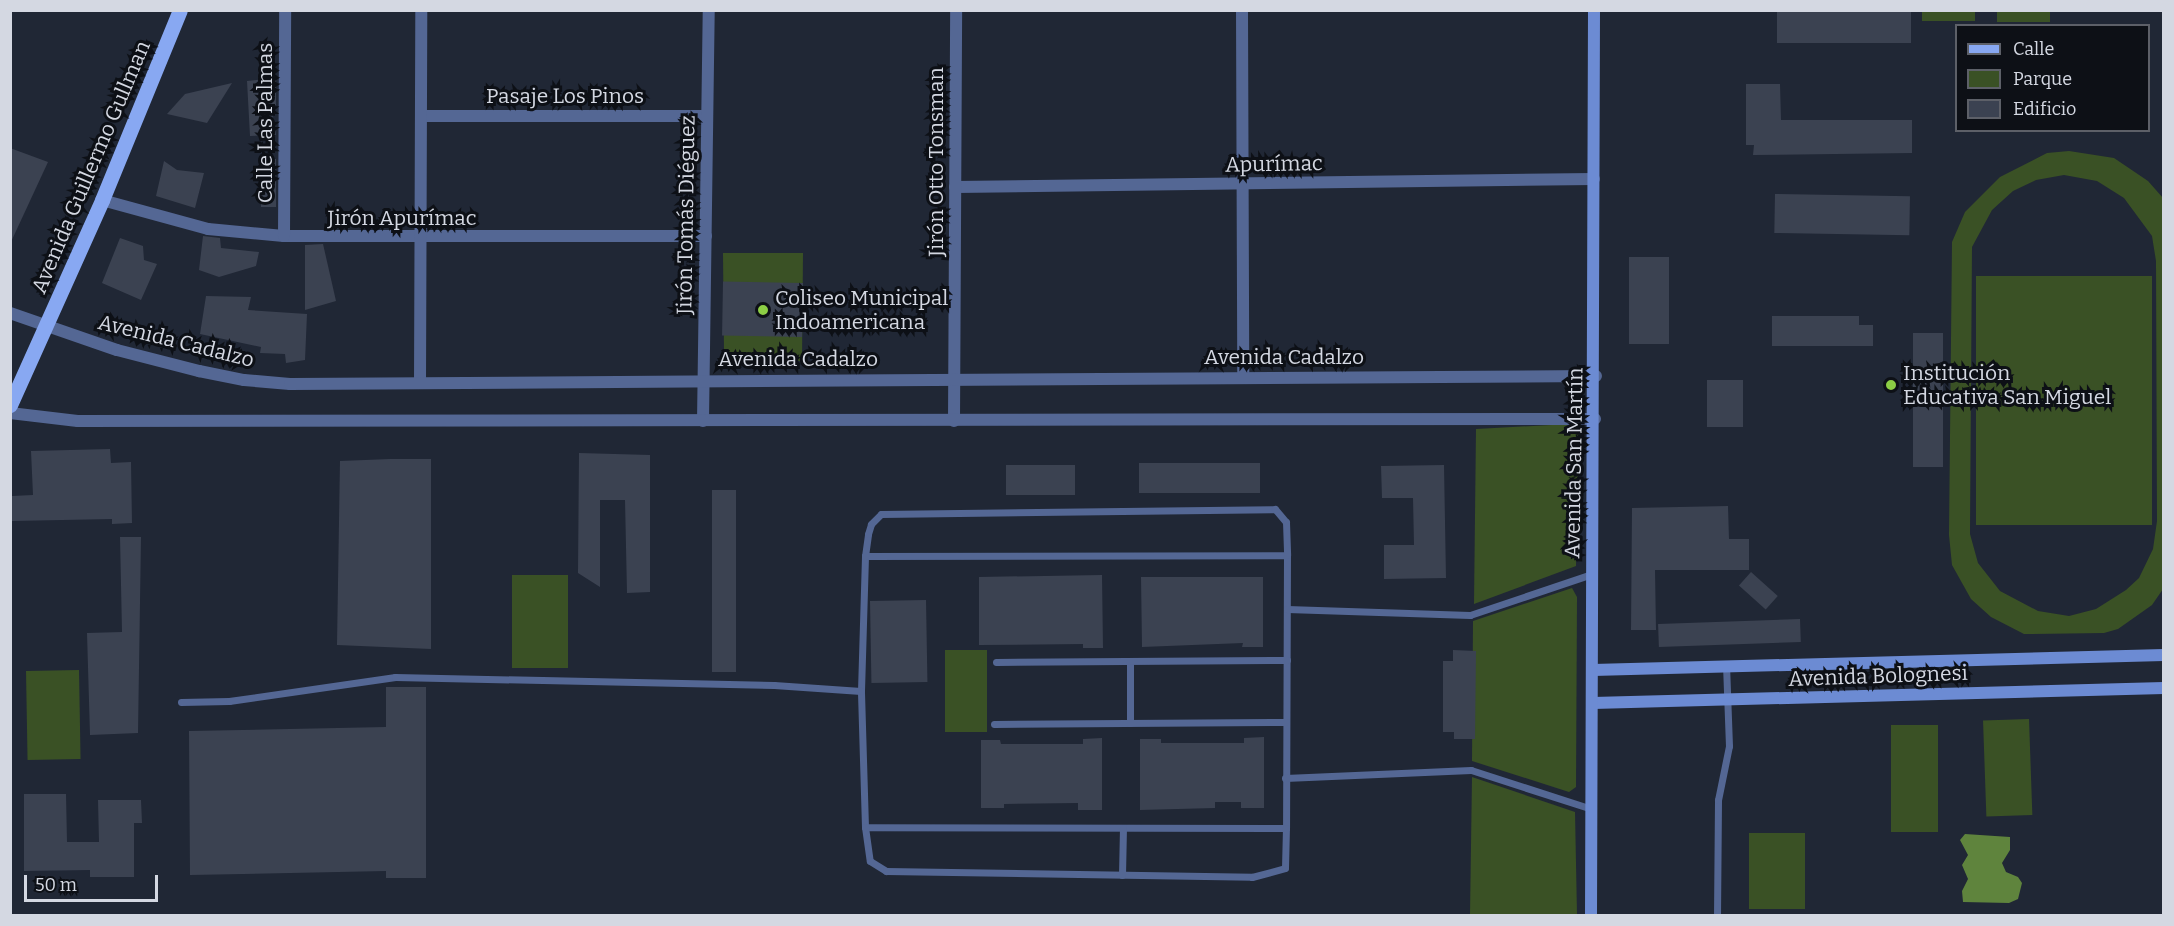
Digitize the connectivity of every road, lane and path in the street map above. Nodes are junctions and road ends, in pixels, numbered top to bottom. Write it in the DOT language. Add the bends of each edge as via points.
graph roads {
  1 [pos="285,10"];
  2 [pos="421,10"];
  3 [pos="709,10"];
  4 [pos="956,10"];
  5 [pos="1242,10"];
  6 [pos="1594,10"];
  7 [pos="179,11"];
  8 [pos="423,116"];
  9 [pos="707,116"];
  10 [pos="1594,179"];
  11 [pos="1242,184"];
  12 [pos="955,187"];
  13 [pos="102,200"];
  14 [pos="284,236"];
  15 [pos="706,236"];
  16 [pos="420,238"];
  17 [pos="10,313"];
  18 [pos="46,326"];
  19 [pos="1596,376"];
  20 [pos="1243,377"];
  21 [pos="954,378"];
  22 [pos="703,379"];
  23 [pos="420,383"];
  24 [pos="10,405"];
  25 [pos="10,413"];
  26 [pos="1595,419"];
  27 [pos="703,421"];
  28 [pos="954,421"];
  29 [pos="1287,555"];
  30 [pos="865,556"];
  31 [pos="1592,574"];
  32 [pos="1287,609"];
  33 [pos="2163,655"];
  34 [pos="1287,660"];
  35 [pos="1130,661"];
  36 [pos="996,662"];
  37 [pos="1726,666"];
  38 [pos="1593,670"];
  39 [pos="2163,688"];
  40 [pos="861,691"];
  41 [pos="1727,700"];
  42 [pos="181,702"];
  43 [pos="1593,703"];
  44 [pos="1286,722"];
  45 [pos="1130,723"];
  46 [pos="994,724"];
  47 [pos="1285,778"];
  48 [pos="1592,809"];
  49 [pos="865,827"];
  50 [pos="1123,828"];
  51 [pos="1286,828"];
  52 [pos="1122,875"];
  53 [pos="1591,915"];
  54 [pos="1717,915"];
  1 -- 14 [label="street, Calle Las Palmas"];
  2 -- 8 [label="street"];
  3 -- 9 [label="street, Jirón Tomás Diéguez"];
  4 -- 12 [label="street, Jirón Otto Tonsman"];
  5 -- 11 [label="street"];
  6 -- 10 [label="main road, Avenida San Martín"];
  7 -- 13 [label="main road, Avenida Guillermo Gullman"];
  8 -- 9 [label="street, Pasaje Los Pinos"];
  8 -- 16 [label="street"];
  9 -- 15 [label="street, Jirón Tomás Diéguez"];
  10 -- 11 [label="street, Apurímac"];
  10 -- 19 [label="main road, Avenida San Martín"];
  11 -- 12 [label="street, Apurímac"];
  11 -- 20 [label="street"];
  12 -- 21 [label="street, Jirón Otto Tonsman"];
  13 -- 14 [label="street, Jirón Apurímac" via="208,230"];
  13 -- 18 [label="main road, Avenida Guillermo Gullman"];
  14 -- 16 [label="street, Jirón Apurímac"];
  15 -- 16 [label="street, Jirón Apurímac"];
  15 -- 22 [label="street, Jirón Tomás Diéguez"];
  16 -- 23 [label="street"];
  17 -- 18 [label="street, Avenida Cadalzo"];
  18 -- 23 [label="street, Avenida Cadalzo" via="117,350 244,381"];
  18 -- 24 [label="main road, Avenida Guillermo Gullman"];
  19 -- 20 [label="street, Avenida Cadalzo"];
  19 -- 26 [label="main road, Avenida San Martín"];
  20 -- 21 [label="street, Avenida Cadalzo"];
  21 -- 22 [label="street, Avenida Cadalzo"];
  21 -- 28 [label="street, Jirón Otto Tonsman"];
  22 -- 23 [label="street, Avenida Cadalzo"];
  22 -- 27 [label="street, Jirón Tomás Diéguez"];
  25 -- 27 [label="street" via="78,421"];
  26 -- 28 [label="street"];
  26 -- 31 [label="main road, Avenida San Martín"];
  27 -- 28 [label="street"];
  29 -- 30 [label="lane"];
  29 -- 30 [label="lane" via="1286,522 1275,509 881,514 871,524"];
  29 -- 32 [label="lane"];
  30 -- 40 [label="lane"];
  31 -- 32 [label="lane" via="1470,615"];
  31 -- 38 [label="main road, Avenida San Martín"];
  32 -- 34 [label="lane"];
  33 -- 37 [label="main road, Avenida Bolognesi"];
  34 -- 35 [label="lane"];
  34 -- 44 [label="lane"];
  35 -- 36 [label="lane"];
  35 -- 45 [label="lane"];
  37 -- 38 [label="main road, Avenida Bolognesi"];
  37 -- 41 [label="lane"];
  38 -- 43 [label="main road, Avenida San Martín"];
  39 -- 41 [label="main road, Avenida Bolognesi"];
  40 -- 42 [label="lane" via="774,685 395,677 229,700"];
  40 -- 49 [label="lane"];
  41 -- 43 [label="main road, Avenida Bolognesi"];
  41 -- 54 [label="lane" via="1729,746 1718,800"];
  43 -- 48 [label="main road, Avenida San Martín"];
  44 -- 45 [label="lane"];
  44 -- 47 [label="lane"];
  45 -- 46 [label="lane"];
  47 -- 48 [label="lane" via="1471,770"];
  47 -- 51 [label="lane"];
  48 -- 53 [label="main road, Avenida San Martín"];
  49 -- 50 [label="lane"];
  49 -- 52 [label="lane" via="870,861 886,871"];
  50 -- 51 [label="lane"];
  50 -- 52 [label="lane"];
  51 -- 52 [label="lane" via="1287,860 1279,873 1252,877"];
}
